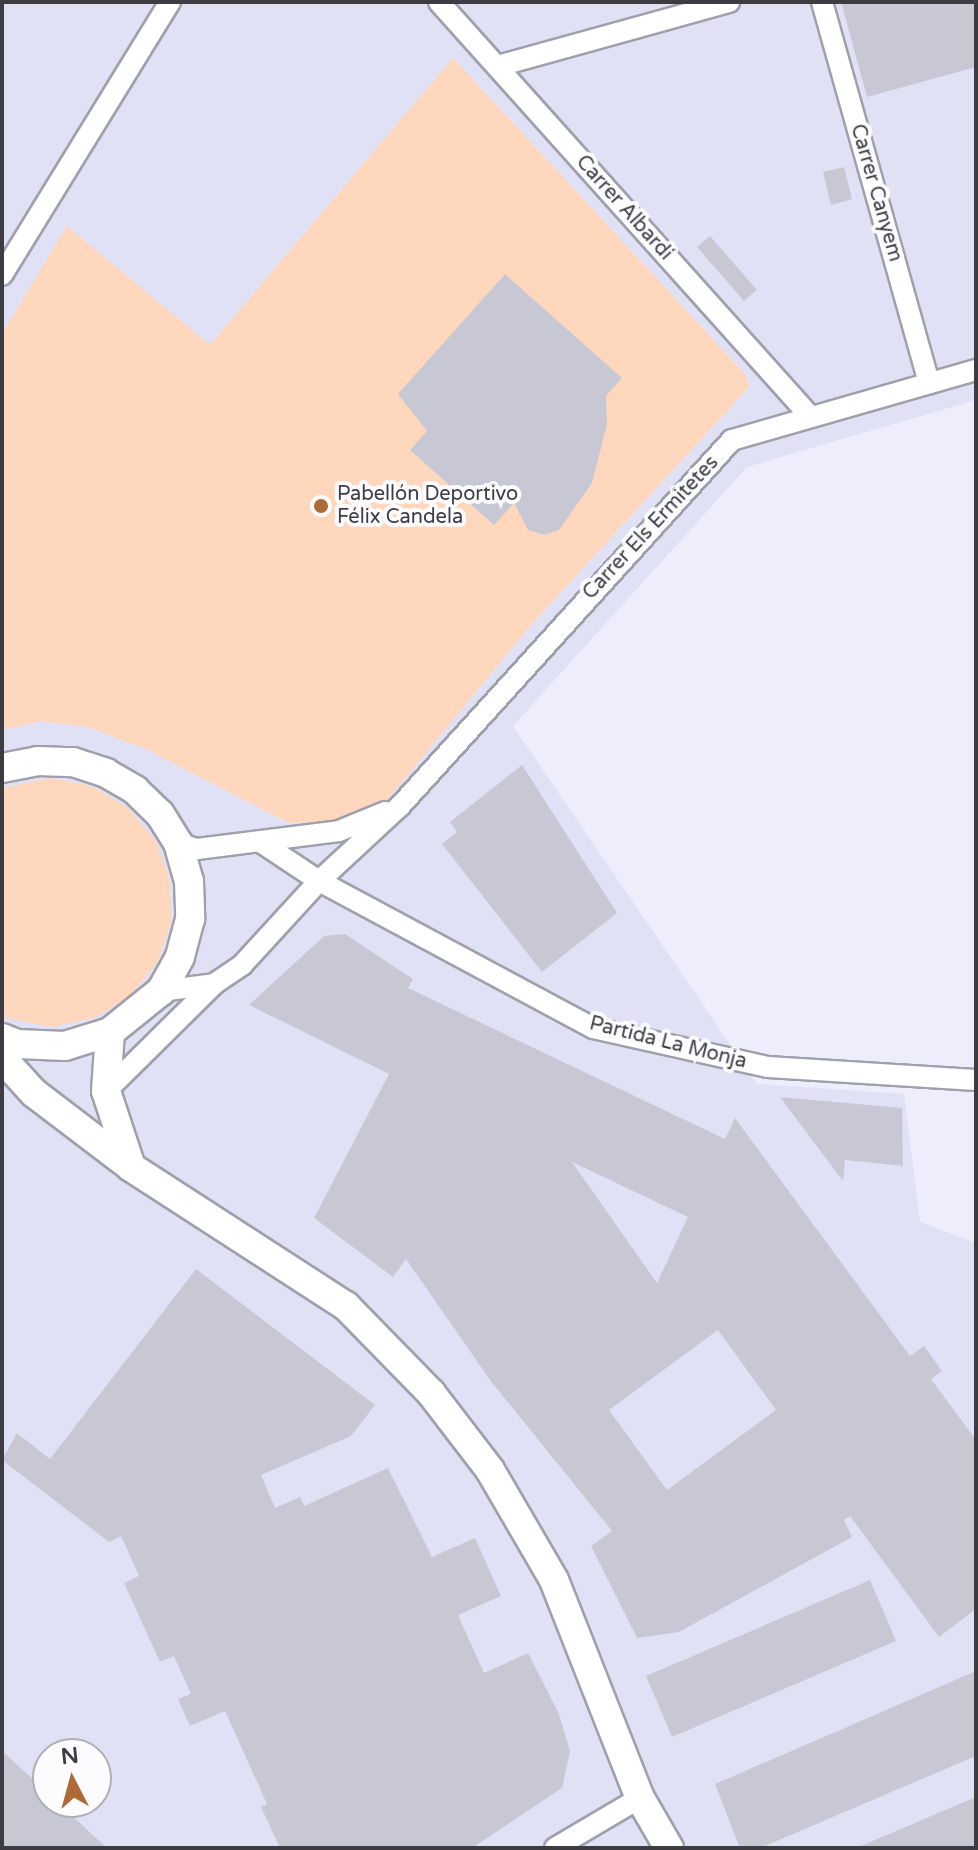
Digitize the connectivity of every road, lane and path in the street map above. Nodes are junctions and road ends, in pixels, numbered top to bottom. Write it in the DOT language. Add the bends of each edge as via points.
graph roads {
  1 [pos="170,2"];
  2 [pos="439,2"];
  3 [pos="729,2"];
  4 [pos="822,2"];
  5 [pos="498,66"];
  6 [pos="2,275"];
  7 [pos="976,370"];
  8 [pos="929,383"];
  9 [pos="809,415"];
  10 [pos="3,767"];
  11 [pos="400,806"];
  12 [pos="178,843"];
  13 [pos="262,843"];
  14 [pos="319,881"];
  15 [pos="214,984"];
  16 [pos="161,991"];
  17 [pos="110,1032"];
  18 [pos="2,1038"];
  19 [pos="2,1058"];
  20 [pos="976,1080"];
  21 [pos="106,1091"];
  22 [pos="131,1167"];
  23 [pos="640,1798"];
  24 [pos="555,1848"];
  25 [pos="669,1848"];
  1 -- 6 [label="street"];
  2 -- 5 [label="street, Carrer Albardi"];
  3 -- 5 [label="street"];
  4 -- 8 [label="street, Carrer Canyem"];
  5 -- 9 [label="street, Carrer Albardi"];
  7 -- 8 [label="street, Carrer Els Ermitetes"];
  8 -- 9 [label="street, Carrer Els Ermitetes"];
  9 -- 11 [label="street, Carrer Els Ermitetes" via="732,440"];
  10 -- 12 [label="street" via="73,762 106,773 160,814"];
  11 -- 13 [label="street, Carrer Els Ermitetes" via="339,831"];
  11 -- 14 [label="street, Carrer Els Ermitetes"];
  12 -- 13 [label="street, Carrer Els Ermitetes" via="197,849"];
  12 -- 16 [label="street" via="189,881 190,919 180,957"];
  13 -- 14 [label="street, Partida La Monja"];
  14 -- 15 [label="street, Carrer Els Ermitetes" via="242,965"];
  14 -- 20 [label="street, Partida La Monja" via="593,1028 768,1067"];
  15 -- 16 [label="street, Carrer Els Ermitetes"];
  15 -- 21 [label="street"];
  16 -- 17 [label="street"];
  17 -- 18 [label="street" via="65,1046 17,1044"];
  17 -- 21 [label="street"];
  19 -- 22 [label="street" via="34,1093"];
  21 -- 22 [label="street"];
  22 -- 23 [label="street" via="346,1306 431,1393 490,1470 554,1580"];
  23 -- 24 [label="street"];
  23 -- 25 [label="street"];
}
